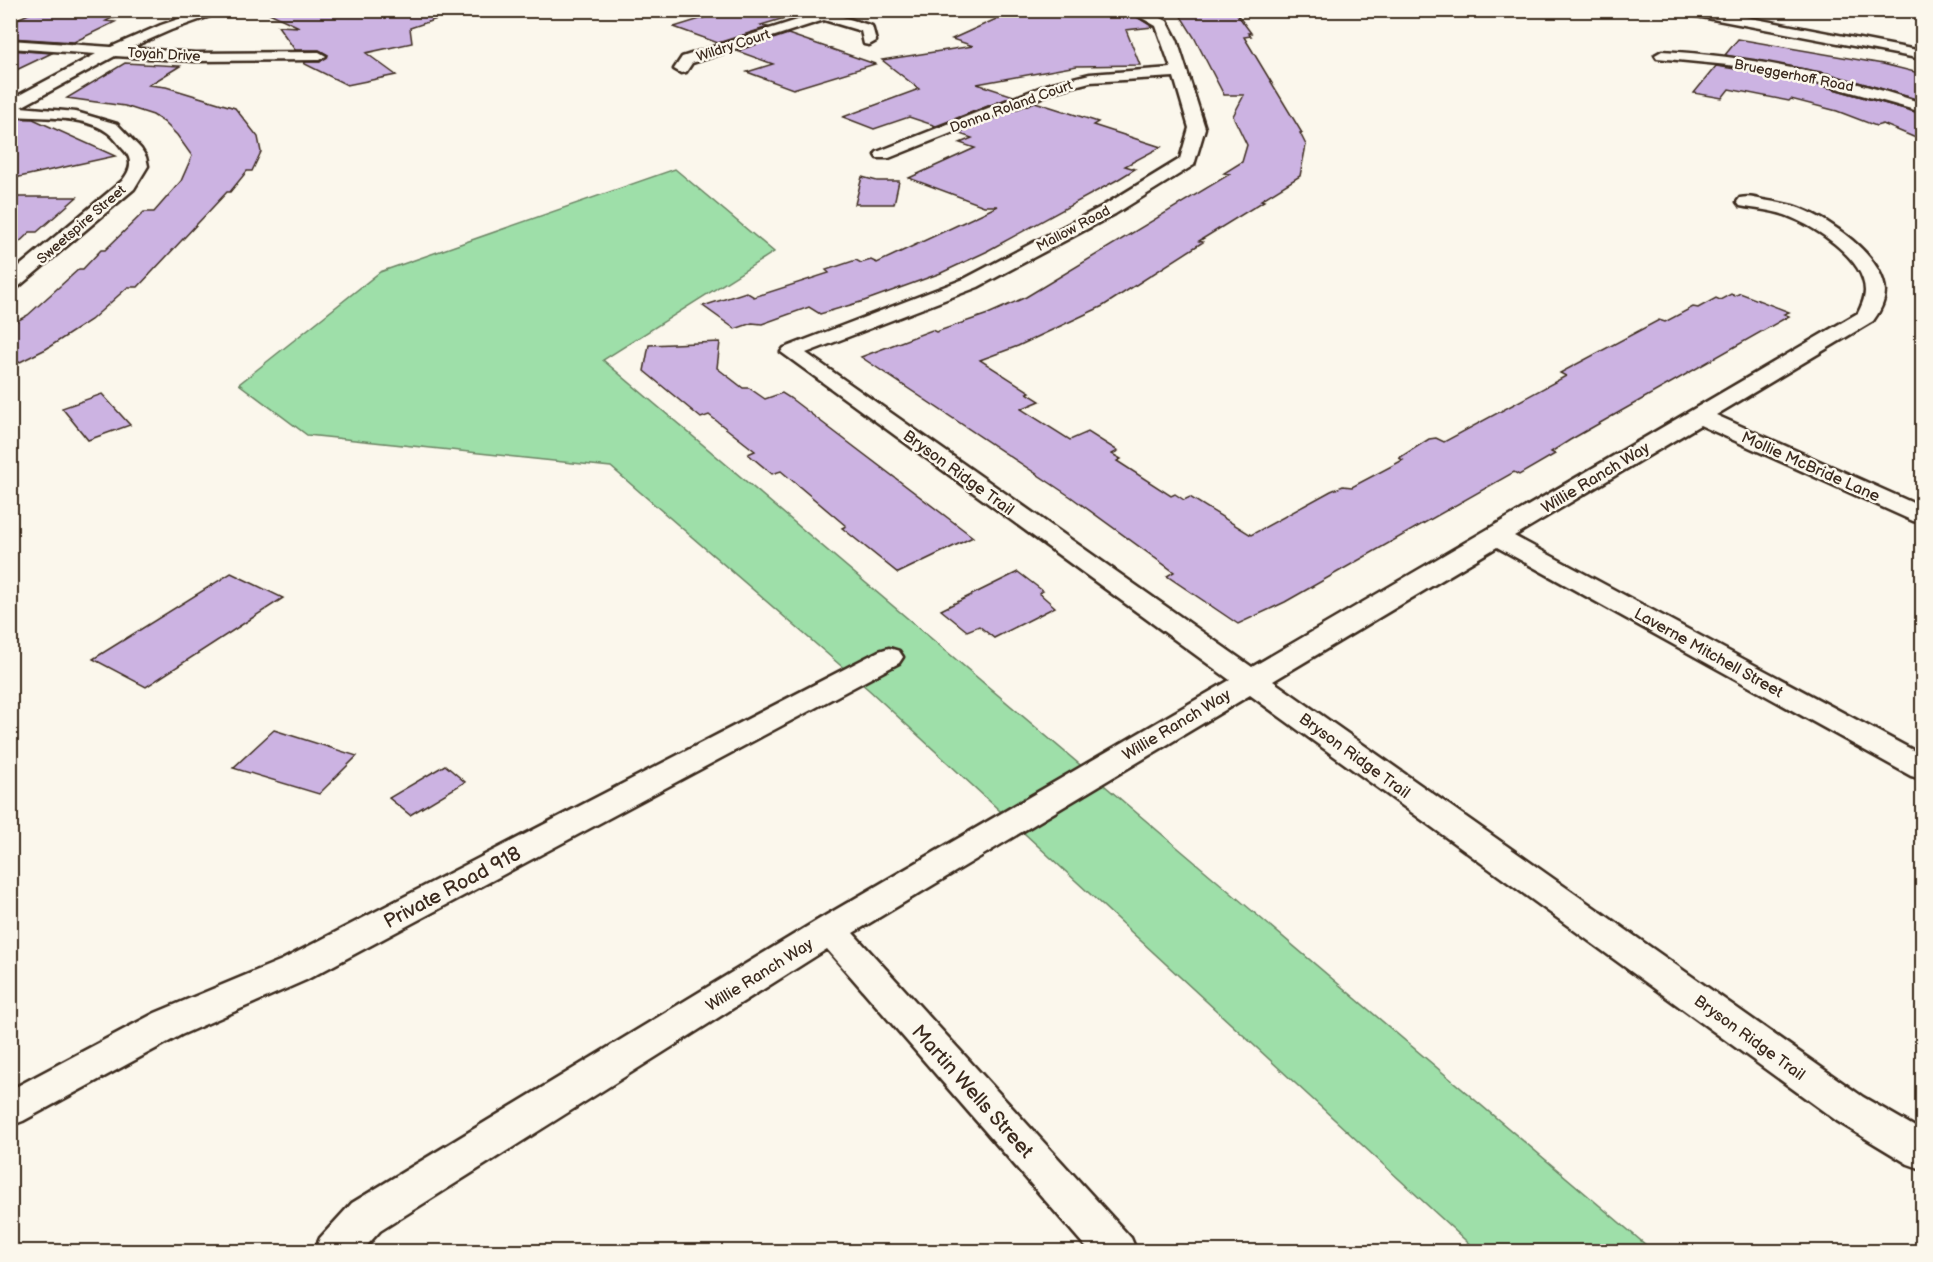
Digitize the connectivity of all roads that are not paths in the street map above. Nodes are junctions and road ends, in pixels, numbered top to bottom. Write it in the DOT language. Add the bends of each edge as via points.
graph roads {
  1 [pos="221,10"];
  2 [pos="807,10"];
  3 [pos="1134,10"];
  4 [pos="1686,10"];
  5 [pos="824,16"];
  6 [pos="869,41"];
  7 [pos="10,44"];
  8 [pos="115,51"];
  9 [pos="1662,55"];
  10 [pos="1923,55"];
  11 [pos="319,56"];
  12 [pos="681,69"];
  13 [pos="1179,72"];
  14 [pos="1923,108"];
  15 [pos="10,109"];
  16 [pos="883,155"];
  17 [pos="1746,202"];
  18 [pos="10,284"];
  19 [pos="791,352"];
  20 [pos="1699,416"];
  21 [pos="1923,516"];
  22 [pos="1495,536"];
  23 [pos="889,657"];
  24 [pos="1250,680"];
  25 [pos="1923,768"];
  26 [pos="830,930"];
  27 [pos="10,1108"];
  28 [pos="1923,1151"];
  29 [pos="334,1251"];
  30 [pos="1117,1251"];
  1 -- 8 [label="street" via="175,24"];
  2 -- 5 [label="street"];
  3 -- 13 [label="street, Mallow Road" via="1162,24"];
  4 -- 10 [label="street"];
  5 -- 6 [label="street" via="867,29"];
  5 -- 12 [label="street, Wildry Court" via="687,60"];
  7 -- 8 [label="street, Toyah Drive"];
  8 -- 11 [label="street, Toyah Drive" via="195,57"];
  8 -- 15 [label="street"];
  9 -- 14 [label="street, Brueggerhoff Road" via="1692,56 1806,76"];
  13 -- 16 [label="street, Donna Roland Court" via="1090,78 1054,87"];
  13 -- 19 [label="street, Mallow Road" via="1197,128 1188,161 1109,210 971,283"];
  15 -- 18 [label="street, Sweetspire Street" via="102,123 135,151 141,165 128,185"];
  17 -- 20 [label="street, Willie Ranch Way" via="1798,213 1823,226 1857,256 1872,276 1875,292 1866,317"];
  19 -- 24 [label="street, Bryson Ridge Trail"];
  20 -- 21 [label="street, Mollie McBride Lane"];
  20 -- 22 [label="street, Willie Ranch Way"];
  22 -- 24 [label="street, Willie Ranch Way"];
  22 -- 25 [label="street, Laverne Mitchell Street"];
  23 -- 27 [label="street, Private Road 918" via="294,970 168,1024"];
  24 -- 26 [label="street, Willie Ranch Way"];
  24 -- 28 [label="street, Bryson Ridge Trail" via="1850,1109"];
  26 -- 29 [label="street, Willie Ranch Way" via="366,1217"];
  26 -- 30 [label="street, Martin Wells Street"];
}
